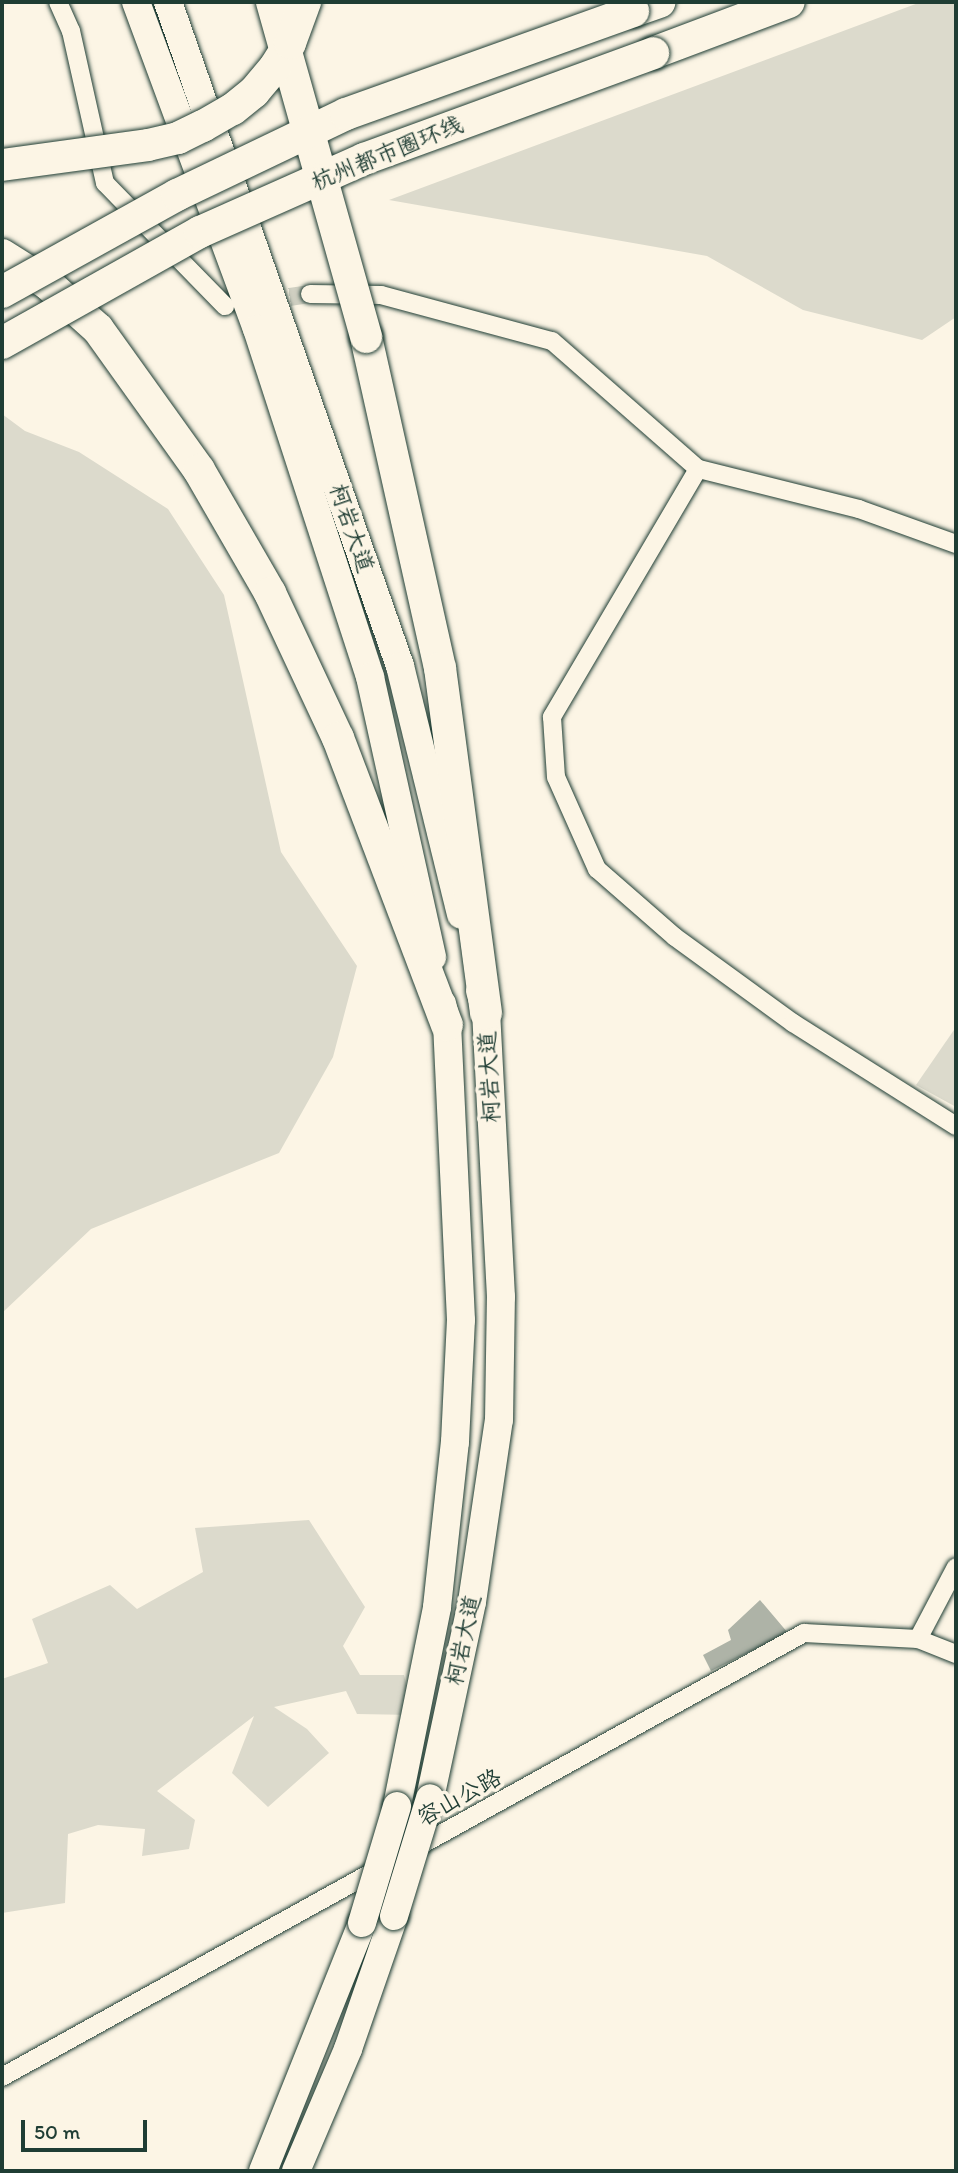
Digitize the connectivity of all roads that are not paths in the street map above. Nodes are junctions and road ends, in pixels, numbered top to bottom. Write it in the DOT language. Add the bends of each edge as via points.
graph roads {
  1 [pos="58,2"];
  2 [pos="136,2"];
  3 [pos="168,2"];
  4 [pos="272,2"];
  5 [pos="305,2"];
  6 [pos="789,2"];
  7 [pos="646,6"];
  8 [pos="2,165"];
  9 [pos="2,255"];
  10 [pos="2,292"];
  11 [pos="310,294"];
  12 [pos="225,306"];
  13 [pos="2,343"];
  14 [pos="698,469"];
  15 [pos="956,544"];
  16 [pos="486,1013"];
  17 [pos="447,1025"];
  18 [pos="956,1126"];
  19 [pos="956,1567"];
  20 [pos="918,1639"];
  21 [pos="956,1654"];
  22 [pos="2,2077"];
  23 [pos="263,2171"];
  24 [pos="296,2171"];
  1 -- 12 [label="street" via="71,31 105,183"];
  2 -- 17 [label="main road, 柯岩大道" via="257,329 370,677"];
  3 -- 16 [label="main road, 柯岩大道" via="400,666"];
  4 -- 16 [label="highway, bridge" via="366,337 440,668"];
  5 -- 8 [label="highway, bridge" via="290,43 275,67 254,92 203,126 148,145"];
  6 -- 13 [label="highway, 杭州都市圈环线, bridge" via="364,159 200,232"];
  7 -- 10 [label="highway, 杭州都市圈环线, bridge" via="346,114 177,195"];
  9 -- 17 [label="highway" via="48,284 98,329 206,481 270,593 338,737"];
  11 -- 14 [label="street" via="380,295 552,341"];
  14 -- 15 [label="street" via="859,509"];
  14 -- 18 [label="street" via="552,716 556,777 597,869 675,937 793,1023"];
  16 -- 24 [label="main road, 柯岩大道, bridge" via="501,1297 499,1420 472,1602 430,1798 394,1916 348,2049"];
  17 -- 23 [label="main road, 柯岩大道, bridge" via="461,1320 455,1442 437,1607 397,1806 362,1923"];
  19 -- 20 [label="street"];
  20 -- 21 [label="street, 容山公路"];
  20 -- 22 [label="street, 容山公路" via="804,1633"];
}
